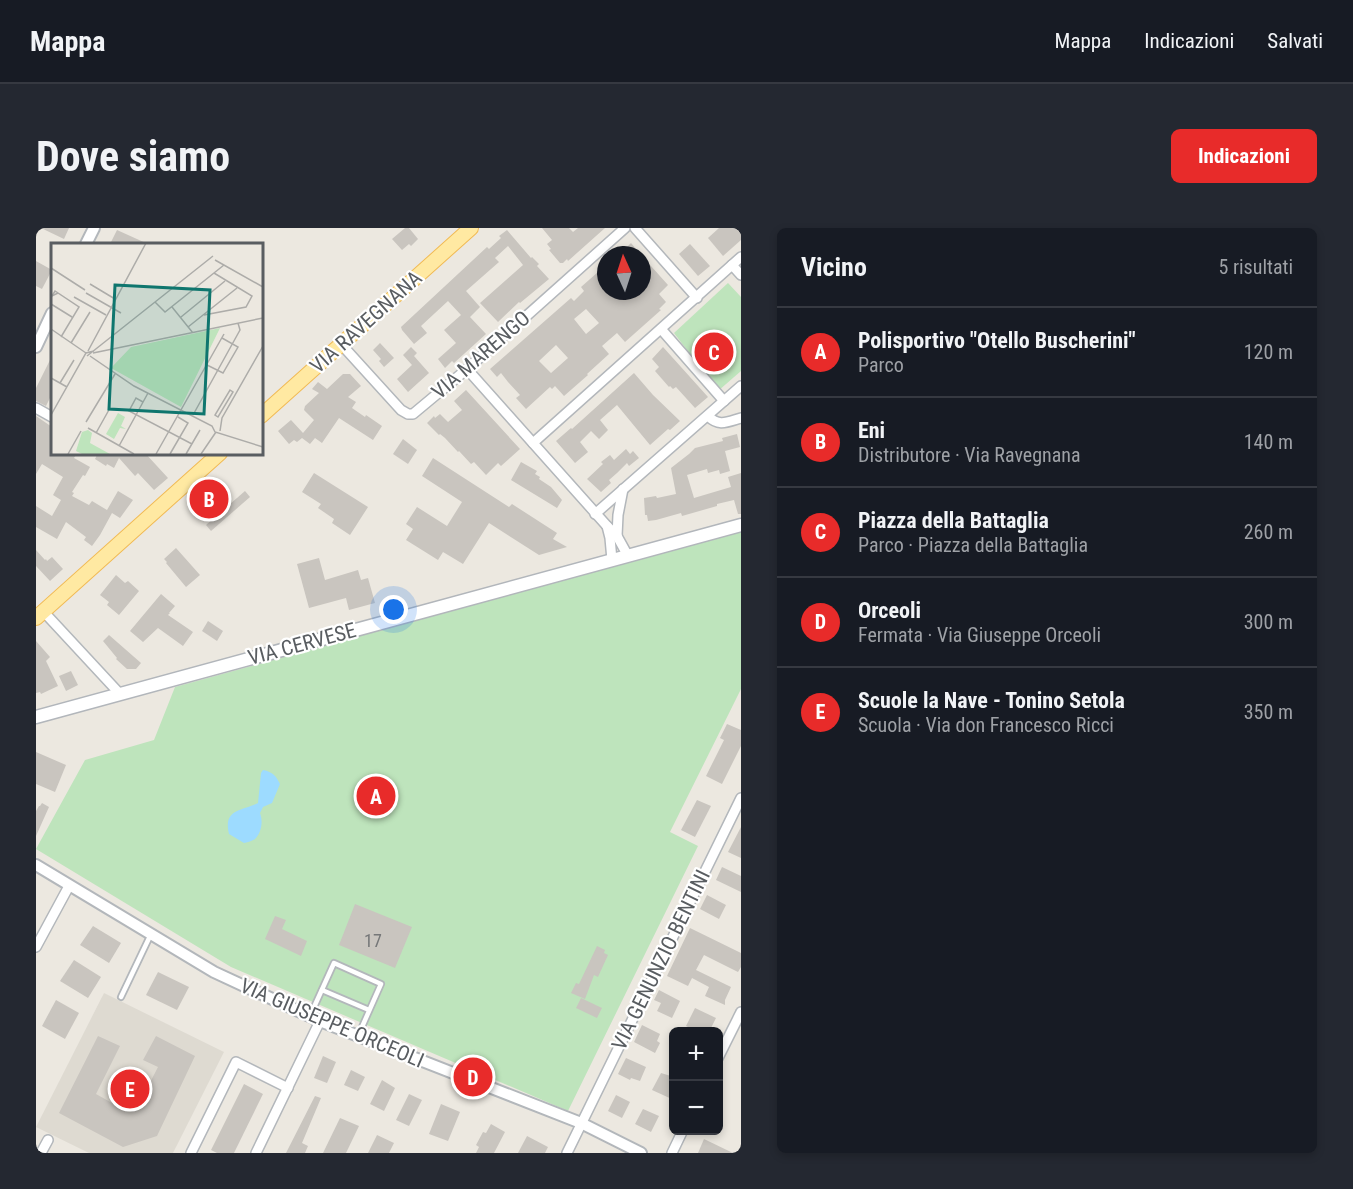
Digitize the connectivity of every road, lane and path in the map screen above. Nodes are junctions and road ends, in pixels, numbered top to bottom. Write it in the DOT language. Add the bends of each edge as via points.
graph roads {
  1 [pos="94,228"];
  2 [pos="471,228"];
  3 [pos="625,228"];
  4 [pos="635,228"];
  5 [pos="86,243"];
  6 [pos="741,257"];
  7 [pos="732,265"];
  8 [pos="741,274"];
  9 [pos="697,298"];
  10 [pos="51,315"];
  11 [pos="661,329"];
  12 [pos="38,339"];
  13 [pos="341,344"];
  14 [pos="468,369"];
  15 [pos="741,386"];
  16 [pos="724,401"];
  17 [pos="36,408"];
  18 [pos="262,415"];
  19 [pos="51,416"];
  20 [pos="708,416"];
  21 [pos="741,418"];
  22 [pos="533,443"];
  23 [pos="218,454"];
  24 [pos="623,489"];
  25 [pos="596,514"];
  26 [pos="741,525"];
  27 [pos="607,526"];
  28 [pos="617,536"];
  29 [pos="628,556"];
  30 [pos="612,560"];
  31 [pos="40,615"];
  32 [pos="120,694"];
  33 [pos="36,717"];
  34 [pos="741,798"];
  35 [pos="36,866"];
  36 [pos="69,886"];
  37 [pos="151,934"];
  38 [pos="36,947"];
  39 [pos="321,990"];
  40 [pos="121,997"];
  41 [pos="369,1010"];
  42 [pos="741,1012"];
  43 [pos="315,1018"];
  44 [pos="358,1036"];
  45 [pos="723,1048"];
  46 [pos="288,1088"];
  47 [pos="581,1123"];
  48 [pos="681,1135"];
  49 [pos="48,1140"];
  50 [pos="41,1153"];
  51 [pos="191,1153"];
  52 [pos="256,1153"];
  53 [pos="567,1153"];
  54 [pos="641,1153"];
  55 [pos="672,1153"];
  1 -- 5 [label="street"];
  2 -- 13 [label="main road, VIA RAVEGNANA"];
  3 -- 14 [label="street, VIA MARENGO"];
  4 -- 9 [label="street"];
  6 -- 7 [label="street"];
  7 -- 8 [label="street"];
  7 -- 9 [label="street"];
  9 -- 11 [label="street"];
  10 -- 12 [label="street"];
  11 -- 16 [label="street"];
  11 -- 22 [label="street"];
  13 -- 14 [label="street, VIA MARENGO" via="408,414"];
  13 -- 18 [label="main road, VIA RAVEGNANA"];
  14 -- 22 [label="street"];
  15 -- 16 [label="street"];
  16 -- 20 [label="street"];
  17 -- 19 [label="street"];
  20 -- 21 [label="street" via="718,423"];
  20 -- 24 [label="street"];
  22 -- 25 [label="street"];
  23 -- 31 [label="main road"];
  24 -- 25 [label="street"];
  24 -- 28 [label="street"];
  25 -- 27 [label="street"];
  26 -- 29 [label="main road, VIA CERVESE"];
  27 -- 28 [label="street"];
  27 -- 30 [label="street"];
  28 -- 29 [label="street"];
  29 -- 30 [label="main road, VIA CERVESE"];
  30 -- 32 [label="main road, VIA CERVESE"];
  31 -- 32 [label="street"];
  32 -- 33 [label="main road, VIA CERVESE"];
  34 -- 47 [label="street, VIA GENUNZIO BENTINI"];
  35 -- 36 [label="street, VIA GIUSEPPE ORCEOLI"];
  36 -- 37 [label="street, VIA GIUSEPPE ORCEOLI"];
  36 -- 38 [label="street"];
  37 -- 40 [label="lane"];
  37 -- 43 [label="street, VIA GIUSEPPE ORCEOLI" via="214,972"];
  39 -- 41 [label="lane"];
  39 -- 41 [label="lane" via="334,963 381,984"];
  39 -- 43 [label="lane"];
  41 -- 44 [label="lane"];
  42 -- 45 [label="street"];
  43 -- 44 [label="street, VIA GIUSEPPE ORCEOLI"];
  43 -- 46 [label="street"];
  44 -- 47 [label="street, VIA GIUSEPPE ORCEOLI"];
  46 -- 51 [label="street" via="236,1062"];
  46 -- 52 [label="street"];
  47 -- 53 [label="street, VIA GENUNZIO BENTINI"];
  47 -- 54 [label="street, VIA GIUSEPPE ORCEOLI"];
  48 -- 55 [label="street"];
  49 -- 50 [label="street"];
}
